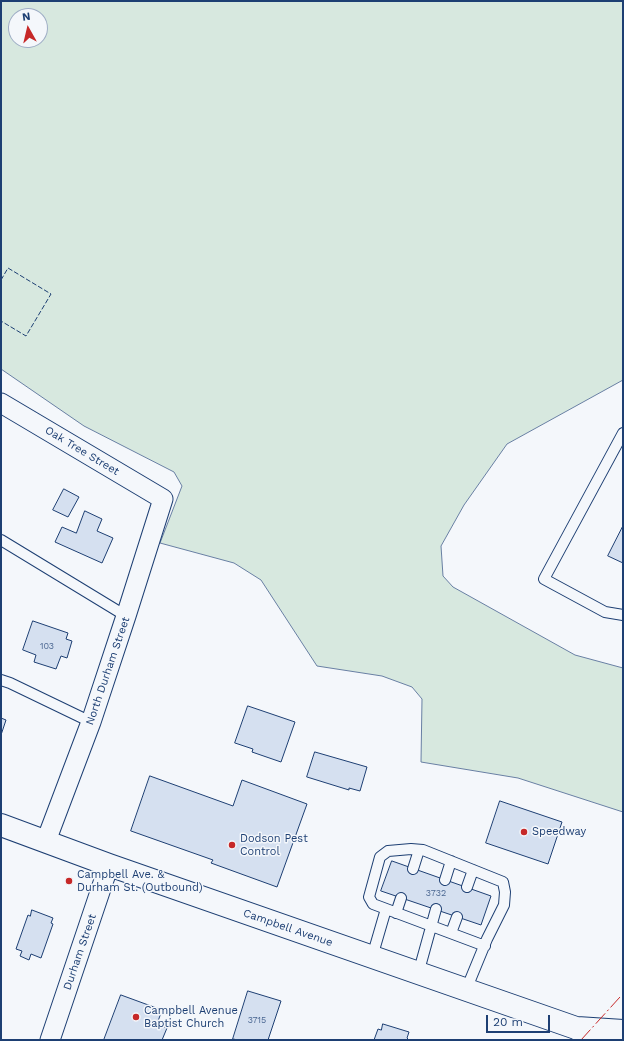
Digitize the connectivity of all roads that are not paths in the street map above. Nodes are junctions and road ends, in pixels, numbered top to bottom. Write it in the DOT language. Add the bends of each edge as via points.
graph roads {
  1 [pos="1,403"];
  2 [pos="623,433"];
  3 [pos="163,499"];
  4 [pos="1,540"];
  5 [pos="623,614"];
  6 [pos="126,616"];
  7 [pos="1,680"];
  8 [pos="91,722"];
  9 [pos="1,825"];
  10 [pos="46,841"];
  11 [pos="419,850"];
  12 [pos="451,861"];
  13 [pos="109,865"];
  14 [pos="413,869"];
  15 [pos="473,870"];
  16 [pos="445,880"];
  17 [pos="468,888"];
  18 [pos="401,898"];
  19 [pos="386,909"];
  20 [pos="436,909"];
  21 [pos="396,912"];
  22 [pos="457,917"];
  23 [pos="431,925"];
  24 [pos="451,933"];
  25 [pos="485,946"];
  26 [pos="372,957"];
  27 [pos="418,974"];
  28 [pos="466,990"];
  29 [pos="623,1031"];
  30 [pos="578,1036"];
  31 [pos="50,1040"];
  32 [pos="595,1040"];
  1 -- 3 [label="street, Oak Tree Street"];
  2 -- 5 [label="lane" via="544,579 605,612"];
  3 -- 6 [label="street, North Durham Street"];
  4 -- 6 [label="lane"];
  6 -- 8 [label="street, North Durham Street"];
  7 -- 8 [label="lane"];
  8 -- 10 [label="street, North Durham Street"];
  9 -- 10 [label="main road, Campbell Avenue"];
  10 -- 13 [label="main road, Campbell Avenue"];
  11 -- 12 [label="lane"];
  11 -- 14 [label="lane"];
  11 -- 19 [label="lane" via="388,851 380,857 369,897 373,904"];
  12 -- 15 [label="lane"];
  12 -- 16 [label="lane"];
  13 -- 26 [label="main road, Campbell Avenue"];
  13 -- 31 [label="street, Durham Street"];
  15 -- 17 [label="lane"];
  15 -- 25 [label="lane" via="503,882 505,892 504,905"];
  18 -- 21 [label="lane"];
  19 -- 21 [label="lane"];
  19 -- 26 [label="lane"];
  20 -- 23 [label="lane"];
  21 -- 23 [label="lane"];
  22 -- 24 [label="lane"];
  23 -- 24 [label="lane"];
  23 -- 27 [label="lane"];
  24 -- 25 [label="lane"];
  25 -- 28 [label="lane"];
  26 -- 27 [label="main road, Campbell Avenue"];
  27 -- 28 [label="main road, Campbell Avenue"];
  28 -- 30 [label="main road, Campbell Avenue"];
  29 -- 30 [label="main road, Campbell Avenue"];
  30 -- 32 [label="main road, Campbell Avenue"];
}
